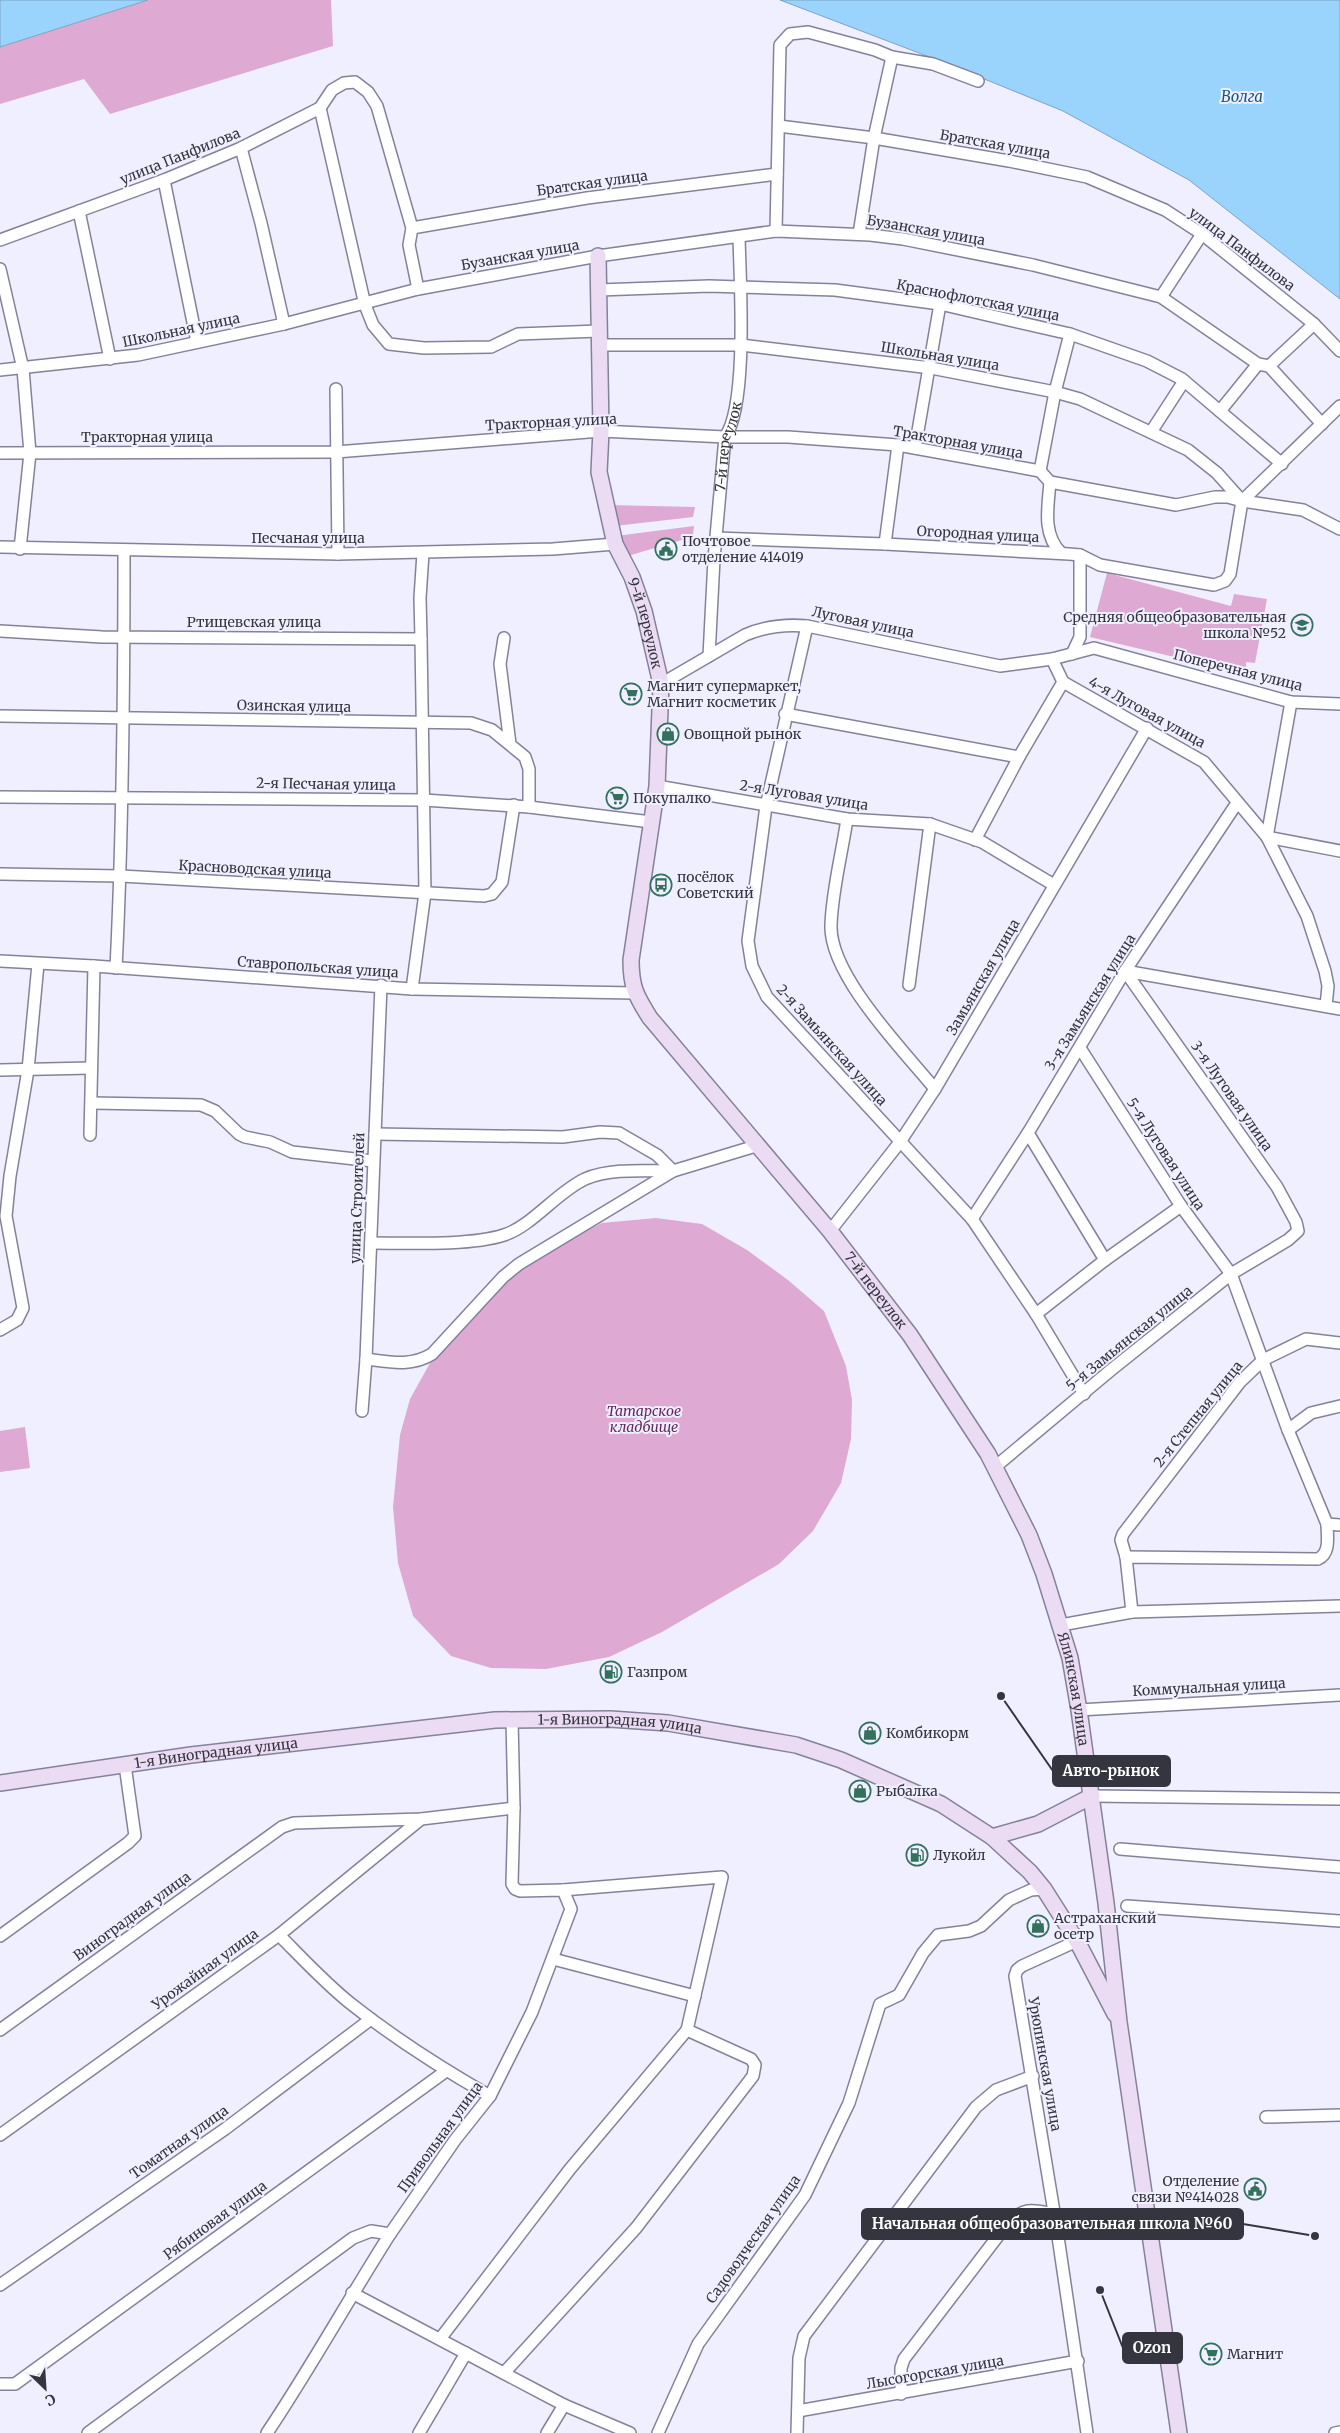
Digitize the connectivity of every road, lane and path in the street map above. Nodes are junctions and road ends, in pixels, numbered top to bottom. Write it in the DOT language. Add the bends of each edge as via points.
graph roads {
  1 [pos="892,57"];
  2 [pos="978,81"];
  3 [pos="320,108"];
  4 [pos="779,126"];
  5 [pos="874,138"];
  6 [pos="241,148"];
  7 [pos="777,174"];
  8 [pos="1087,177"];
  9 [pos="164,180"];
  10 [pos="79,212"];
  11 [pos="412,228"];
  12 [pos="776,231"];
  13 [pos="860,234"];
  14 [pos="1202,234"];
  15 [pos="739,236"];
  16 [pos="0,240"];
  17 [pos="598,256"];
  18 [pos="0,269"];
  19 [pos="740,287"];
  20 [pos="418,289"];
  21 [pos="599,290"];
  22 [pos="1161,297"];
  23 [pos="365,304"];
  24 [pos="940,304"];
  25 [pos="284,324"];
  26 [pos="1314,324"];
  27 [pos="1070,334"];
  28 [pos="599,338"];
  29 [pos="197,342"];
  30 [pos="741,345"];
  31 [pos="1340,351"];
  32 [pos="110,359"];
  33 [pos="1263,365"];
  34 [pos="930,368"];
  35 [pos="23,369"];
  36 [pos="0,370"];
  37 [pos="1184,381"];
  38 [pos="336,389"];
  39 [pos="1055,392"];
  40 [pos="1340,406"];
  41 [pos="1220,412"];
  42 [pos="1322,424"];
  43 [pos="601,431"];
  44 [pos="1151,432"];
  45 [pos="725,437"];
  46 [pos="898,445"];
  47 [pos="916,448"];
  48 [pos="336,452"];
  49 [pos="0,453"];
  50 [pos="30,453"];
  51 [pos="1282,464"];
  52 [pos="1040,471"];
  53 [pos="1050,482"];
  54 [pos="1242,501"];
  55 [pos="1340,529"];
  56 [pos="716,538"];
  57 [pos="615,544"];
  58 [pos="885,544"];
  59 [pos="0,547"];
  60 [pos="20,549"];
  61 [pos="124,551"];
  62 [pos="423,553"];
  63 [pos="1062,553"];
  64 [pos="338,554"];
  65 [pos="1080,555"];
  66 [pos="807,626"];
  67 [pos="0,631"];
  68 [pos="124,636"];
  69 [pos="504,638"];
  70 [pos="421,639"];
  71 [pos="1072,654"];
  72 [pos="709,656"];
  73 [pos="1052,659"];
  74 [pos="1063,682"];
  75 [pos="661,684"];
  76 [pos="1292,702"];
  77 [pos="1340,704"];
  78 [pos="785,714"];
  79 [pos="0,716"];
  80 [pos="124,719"];
  81 [pos="424,723"];
  82 [pos="1147,728"];
  83 [pos="510,744"];
  84 [pos="1019,758"];
  85 [pos="656,786"];
  86 [pos="0,797"];
  87 [pos="121,797"];
  88 [pos="424,800"];
  89 [pos="1237,802"];
  90 [pos="514,805"];
  91 [pos="766,806"];
  92 [pos="529,807"];
  93 [pos="847,819"];
  94 [pos="651,822"];
  95 [pos="930,824"];
  96 [pos="1267,837"];
  97 [pos="975,840"];
  98 [pos="1340,851"];
  99 [pos="0,874"];
  100 [pos="120,876"];
  101 [pos="1054,885"];
  102 [pos="425,893"];
  103 [pos="0,961"];
  104 [pos="38,964"];
  105 [pos="94,966"];
  106 [pos="116,968"];
  107 [pos="1125,971"];
  108 [pos="909,984"];
  109 [pos="381,985"];
  110 [pos="412,989"];
  111 [pos="634,994"];
  112 [pos="1326,1006"];
  113 [pos="1340,1009"];
  114 [pos="1080,1048"];
  115 [pos="91,1068"];
  116 [pos="0,1070"];
  117 [pos="28,1070"];
  118 [pos="935,1089"];
  119 [pos="92,1104"];
  120 [pos="1028,1133"];
  121 [pos="375,1134"];
  122 [pos="90,1135"];
  123 [pos="900,1142"];
  124 [pos="759,1145"];
  125 [pos="373,1161"];
  126 [pos="673,1171"];
  127 [pos="1181,1206"];
  128 [pos="3,1216"];
  129 [pos="972,1219"];
  130 [pos="830,1231"];
  131 [pos="1288,1240"];
  132 [pos="370,1243"];
  133 [pos="1105,1260"];
  134 [pos="1231,1274"];
  135 [pos="1036,1314"];
  136 [pos="0,1330"];
  137 [pos="1340,1343"];
  138 [pos="366,1359"];
  139 [pos="1263,1360"];
  140 [pos="1084,1394"];
  141 [pos="1340,1406"];
  142 [pos="362,1411"];
  143 [pos="1288,1430"];
  144 [pos="995,1467"];
  145 [pos="1327,1524"];
  146 [pos="1340,1525"];
  147 [pos="1126,1557"];
  148 [pos="1340,1606"];
  149 [pos="1132,1612"];
  150 [pos="1061,1625"];
  151 [pos="1340,1695"];
  152 [pos="1079,1710"];
  153 [pos="512,1720"];
  154 [pos="125,1765"];
  155 [pos="0,1784"];
  156 [pos="1092,1796"];
  157 [pos="1340,1799"];
  158 [pos="514,1808"];
  159 [pos="421,1819"];
  160 [pos="992,1838"];
  161 [pos="1120,1849"];
  162 [pos="1340,1866"];
  163 [pos="1044,1889"];
  164 [pos="563,1890"];
  165 [pos="1127,1906"];
  166 [pos="1340,1921"];
  167 [pos="278,1935"];
  168 [pos="0,1936"];
  169 [pos="1077,1941"];
  170 [pos="553,1959"];
  171 [pos="695,1996"];
  172 [pos="371,2019"];
  173 [pos="1119,2022"];
  174 [pos="0,2030"];
  175 [pos="687,2030"];
  176 [pos="446,2071"];
  177 [pos="1033,2076"];
  178 [pos="490,2096"];
  179 [pos="1340,2115"];
  180 [pos="1266,2117"];
  181 [pos="0,2135"];
  182 [pos="1055,2214"];
  183 [pos="1147,2216"];
  184 [pos="1057,2230"];
  185 [pos="390,2234"];
  186 [pos="0,2285"];
  187 [pos="352,2293"];
  188 [pos="440,2340"];
  189 [pos="466,2353"];
  190 [pos="1078,2361"];
  191 [pos="504,2373"];
  192 [pos="0,2384"];
  193 [pos="901,2394"];
  194 [pos="564,2404"];
  195 [pos="798,2411"];
  196 [pos="1340,2432"];
  197 [pos="88,2433"];
  198 [pos="267,2433"];
  199 [pos="419,2433"];
  200 [pos="547,2433"];
  201 [pos="630,2433"];
  202 [pos="658,2433"];
  203 [pos="797,2433"];
  204 [pos="1087,2433"];
  205 [pos="1179,2433"];
  206 [pos="1335,2433"];
  1 -- 2 [label="street" via="933,64"];
  1 -- 4 [label="street" via="808,32 796,32 785,37 780,44"];
  1 -- 5 [label="street"];
  3 -- 6 [label="street, улица Панфилова"];
  3 -- 11 [label="street, улица Панфилова" via="332,90 344,83 358,83 368,92 376,106"];
  3 -- 23 [label="street"];
  4 -- 5 [label="street, Братская улица"];
  4 -- 7 [label="street"];
  5 -- 8 [label="street, Братская улица"];
  5 -- 13 [label="street"];
  6 -- 9 [label="street, улица Панфилова"];
  6 -- 25 [label="street"];
  7 -- 11 [label="street, Братская улица" via="587,198"];
  7 -- 12 [label="street"];
  8 -- 14 [label="street, улица Панфилова" via="1165,210"];
  9 -- 10 [label="street, улица Панфилова"];
  9 -- 29 [label="street"];
  10 -- 16 [label="street, улица Панфилова"];
  10 -- 32 [label="street"];
  11 -- 20 [label="street" via="408,245"];
  12 -- 13 [label="street, Бузанская улица"];
  12 -- 15 [label="street, Бузанская улица"];
  13 -- 22 [label="street, Бузанская улица" via="904,239 1033,265"];
  14 -- 22 [label="street"];
  14 -- 26 [label="street, улица Панфилова"];
  15 -- 17 [label="street, Бузанская улица"];
  15 -- 19 [label="street, 7-й переулок"];
  17 -- 20 [label="street, Бузанская улица"];
  17 -- 21 [label="street, 9-й переулок"];
  18 -- 35 [label="street"];
  19 -- 21 [label="street, Краснофлотская улица"];
  19 -- 24 [label="street, Краснофлотская улица" via="835,290"];
  19 -- 30 [label="street, 7-й переулок"];
  20 -- 23 [label="street, Школьная улица"];
  21 -- 28 [label="street, 9-й переулок"];
  22 -- 33 [label="street, Бузанская улица"];
  23 -- 25 [label="street, Школьная улица"];
  23 -- 28 [label="street, Школьная улица" via="377,330 395,346 491,347 518,334"];
  24 -- 27 [label="street, Краснофлотская улица"];
  24 -- 34 [label="street"];
  25 -- 29 [label="street, Школьная улица"];
  26 -- 31 [label="street, улица Панфилова"];
  26 -- 33 [label="street"];
  27 -- 37 [label="street, Краснофлотская улица" via="1147,361"];
  27 -- 39 [label="street"];
  28 -- 30 [label="street, Школьная улица"];
  28 -- 43 [label="street, 9-й переулок"];
  29 -- 32 [label="street, Школьная улица"];
  30 -- 34 [label="street, Школьная улица"];
  30 -- 45 [label="street, 7-й переулок" via="733,424"];
  32 -- 35 [label="street, Школьная улица"];
  33 -- 41 [label="street"];
  33 -- 42 [label="street, Бузанская улица"];
  34 -- 39 [label="street, Школьная улица"];
  34 -- 47 [label="street"];
  35 -- 36 [label="street, Школьная улица"];
  35 -- 50 [label="street"];
  37 -- 41 [label="street, Краснофлотская улица"];
  37 -- 44 [label="street"];
  38 -- 48 [label="street"];
  39 -- 44 [label="street, Школьная улица" via="1080,399"];
  39 -- 52 [label="street"];
  40 -- 42 [label="street"];
  41 -- 51 [label="street, Краснофлотская улица"];
  42 -- 51 [label="street"];
  43 -- 45 [label="street, Тракторная улица"];
  43 -- 48 [label="street, Тракторная улица"];
  43 -- 57 [label="street, 9-й переулок" via="599,472"];
  44 -- 54 [label="street, Школьная улица" via="1200,458"];
  45 -- 46 [label="street, Тракторная улица" via="788,437"];
  45 -- 56 [label="street, 7-й переулок"];
  46 -- 47 [label="street, Тракторная улица"];
  46 -- 58 [label="street"];
  47 -- 52 [label="street, Тракторная улица"];
  48 -- 50 [label="street, Тракторная улица"];
  48 -- 64 [label="street"];
  49 -- 50 [label="street, Тракторная улица"];
  50 -- 60 [label="street"];
  51 -- 54 [label="street"];
  52 -- 53 [label="street"];
  53 -- 54 [label="street" via="1176,506 1216,497"];
  53 -- 63 [label="street" via="1050,538"];
  54 -- 55 [label="street" via="1303,510"];
  54 -- 65 [label="street, Огородная улица" via="1230,574 1225,581 1214,585 1100,564"];
  56 -- 58 [label="street, Огородная улица"];
  56 -- 72 [label="street, 7-й переулок"];
  57 -- 62 [label="street, Песчаная улица"];
  57 -- 75 [label="street, 9-й переулок" via="644,610"];
  58 -- 63 [label="street, Огородная улица"];
  59 -- 60 [label="street, Песчаная улица"];
  60 -- 61 [label="street, Песчаная улица"];
  61 -- 64 [label="street, Песчаная улица"];
  61 -- 68 [label="street"];
  62 -- 64 [label="street, Песчаная улица"];
  62 -- 70 [label="street"];
  63 -- 65 [label="street, Огородная улица"];
  65 -- 71 [label="street" via="1080,637"];
  66 -- 72 [label="street, Луговая улица" via="790,624 759,628"];
  66 -- 73 [label="street, Луговая улица" via="1000,666"];
  66 -- 78 [label="street, 2-я Замьянская улица"];
  67 -- 68 [label="street, Ртищевская улица"];
  68 -- 70 [label="street, Ртищевская улица"];
  68 -- 80 [label="street"];
  69 -- 83 [label="street" via="500,664"];
  70 -- 81 [label="street"];
  71 -- 73 [label="street, Луговая улица"];
  71 -- 76 [label="street, Поперечная улица" via="1094,648"];
  72 -- 75 [label="street, Луговая улица"];
  73 -- 74 [label="street"];
  74 -- 82 [label="street, 4-я Луговая улица"];
  74 -- 84 [label="street"];
  75 -- 85 [label="street, 9-й переулок"];
  76 -- 77 [label="street, Поперечная улица"];
  76 -- 96 [label="street"];
  78 -- 84 [label="street"];
  78 -- 91 [label="street, 2-я Замьянская улица"];
  79 -- 80 [label="street, Озинская улица"];
  80 -- 81 [label="street, Озинская улица"];
  80 -- 87 [label="street"];
  81 -- 83 [label="street, Озинская улица" via="485,726"];
  81 -- 88 [label="street"];
  82 -- 89 [label="street, 4-я Луговая улица" via="1204,762"];
  82 -- 101 [label="street, Замьянская улица"];
  83 -- 92 [label="street, Озинская улица" via="525,757 529,769"];
  84 -- 97 [label="street"];
  85 -- 91 [label="street, 2-я Луговая улица"];
  85 -- 94 [label="street, 9-й переулок"];
  86 -- 87 [label="street, 2-я Песчаная улица"];
  87 -- 88 [label="street, 2-я Песчаная улица"];
  87 -- 100 [label="street"];
  88 -- 90 [label="street, 2-я Песчаная улица"];
  88 -- 102 [label="street"];
  89 -- 96 [label="street, 4-я Луговая улица"];
  89 -- 107 [label="street, 3-я Замьянская улица"];
  90 -- 92 [label="street, 2-я Песчаная улица"];
  90 -- 102 [label="street, Красноводская улица" via="502,882 492,894"];
  91 -- 93 [label="street, 2-я Луговая улица"];
  91 -- 123 [label="street, 2-я Замьянская улица" via="748,941 752,966 766,997"];
  92 -- 94 [label="street, 2-я Песчаная улица"];
  93 -- 95 [label="street, 2-я Луговая улица"];
  93 -- 118 [label="street" via="831,926 833,947 863,1001"];
  94 -- 111 [label="street, 9-й переулок" via="631,960"];
  95 -- 97 [label="street, 2-я Луговая улица"];
  95 -- 108 [label="street"];
  96 -- 98 [label="street"];
  96 -- 112 [label="street, 4-я Луговая улица" via="1307,916 1325,971 1328,986"];
  97 -- 101 [label="street, 2-я Луговая улица"];
  99 -- 100 [label="street, Красноводская улица"];
  100 -- 102 [label="street, Красноводская улица"];
  100 -- 106 [label="street"];
  101 -- 118 [label="street, Замьянская улица"];
  102 -- 110 [label="street"];
  103 -- 104 [label="street, Ставропольская улица"];
  104 -- 105 [label="street, Ставропольская улица"];
  104 -- 117 [label="street"];
  105 -- 106 [label="street, Ставропольская улица"];
  105 -- 115 [label="street"];
  106 -- 109 [label="street, Ставропольская улица"];
  107 -- 112 [label="street"];
  107 -- 114 [label="street, 3-я Замьянская улица"];
  107 -- 131 [label="street, 3-я Луговая улица" via="1277,1187 1298,1224 1298,1231"];
  109 -- 110 [label="street, Ставропольская улица"];
  109 -- 121 [label="street, улица Строителей"];
  110 -- 111 [label="street, Ставропольская улица"];
  111 -- 124 [label="street, 7-й переулок" via="668,1042"];
  112 -- 113 [label="street"];
  114 -- 120 [label="street, 3-я Замьянская улица"];
  114 -- 127 [label="street, 5-я Луговая улица"];
  115 -- 117 [label="street"];
  115 -- 119 [label="street"];
  116 -- 117 [label="street"];
  117 -- 128 [label="street"];
  118 -- 123 [label="street, Замьянская улица"];
  119 -- 122 [label="street"];
  119 -- 125 [label="street" via="201,1105 215,1111 245,1137 270,1142 292,1152"];
  120 -- 129 [label="street, 3-я Замьянская улица"];
  120 -- 133 [label="street"];
  121 -- 125 [label="street, улица Строителей"];
  121 -- 126 [label="street" via="563,1137 611,1132 642,1146"];
  123 -- 129 [label="street, 2-я Замьянская улица"];
  123 -- 130 [label="street, Замьянская улица"];
  124 -- 126 [label="street"];
  124 -- 130 [label="street, 7-й переулок"];
  125 -- 132 [label="street, улица Строителей"];
  126 -- 132 [label="street" via="607,1173 586,1179 504,1235 441,1242"];
  126 -- 138 [label="street" via="519,1264 432,1354 407,1364"];
  127 -- 133 [label="street"];
  127 -- 134 [label="street, 5-я Луговая улица"];
  128 -- 136 [label="street" via="23,1308 17,1320"];
  129 -- 135 [label="street, 2-я Замьянская улица"];
  130 -- 144 [label="street, 7-й переулок" via="910,1335"];
  131 -- 134 [label="street, 5-я Замьянская улица"];
  132 -- 138 [label="street, улица Строителей"];
  133 -- 135 [label="street"];
  134 -- 139 [label="street, 5-я Луговая улица"];
  134 -- 140 [label="street, 5-я Замьянская улица"];
  135 -- 140 [label="street, 2-я Замьянская улица"];
  137 -- 139 [label="street, 2-я Степная улица" via="1306,1339"];
  138 -- 142 [label="street, улица Строителей"];
  139 -- 143 [label="street, 5-я Луговая улица"];
  139 -- 147 [label="street, 2-я Степная улица" via="1240,1382 1123,1534 1121,1540"];
  140 -- 144 [label="street, 5-я Замьянская улица"];
  141 -- 143 [label="street" via="1311,1413"];
  143 -- 145 [label="street, 5-я Луговая улица"];
  144 -- 150 [label="street, 7-й переулок" via="1029,1535"];
  145 -- 146 [label="street"];
  145 -- 147 [label="street" via="1327,1550 1318,1559"];
  147 -- 149 [label="street, 2-я Степная улица"];
  148 -- 149 [label="street"];
  149 -- 150 [label="street"];
  150 -- 152 [label="street, Ялинская улица"];
  151 -- 152 [label="street, Коммунальная улица"];
  152 -- 156 [label="street, Ялинская улица"];
  153 -- 154 [label="street, 1-я Виноградная улица"];
  153 -- 158 [label="street"];
  153 -- 160 [label="street, 1-я Виноградная улица" via="610,1719 668,1723 796,1746 841,1760 941,1804"];
  154 -- 155 [label="street, 1-я Виноградная улица"];
  154 -- 168 [label="street" via="135,1836"];
  156 -- 157 [label="street"];
  156 -- 160 [label="street" via="1038,1824"];
  156 -- 173 [label="street, Ялинская улица"];
  158 -- 159 [label="street"];
  158 -- 164 [label="street" via="511,1878 515,1889"];
  159 -- 167 [label="street, Урожайная улица"];
  159 -- 174 [label="street, Виноградная улица" via="294,1823 282,1827"];
  160 -- 163 [label="street, 1-я Виноградная улица"];
  161 -- 162 [label="street"];
  163 -- 169 [label="street, 1-я Виноградная улица"];
  163 -- 202 [label="street, Садоводческая улица" via="1031,1890 1009,1900 981,1926 969,1932 938,1935 923,1952 899,1995 880,2004 849,2103 805,2195 698,2344"];
  164 -- 170 [label="street, Привольная улица" via="571,1909"];
  164 -- 171 [label="street" via="722,1876"];
  165 -- 166 [label="street"];
  167 -- 172 [label="street"];
  167 -- 181 [label="street, Урожайная улица"];
  169 -- 173 [label="street, 1-я Виноградная улица"];
  169 -- 177 [label="street, Урюпинская улица" via="1017,1970 1016,1981"];
  170 -- 171 [label="street"];
  170 -- 178 [label="street, Привольная улица" via="532,2012"];
  171 -- 175 [label="street"];
  172 -- 176 [label="street"];
  172 -- 186 [label="street, Томатная улица" via="225,2129"];
  173 -- 183 [label="street, Ялинская улица"];
  175 -- 188 [label="street" via="570,2169"];
  175 -- 191 [label="street" via="751,2059 755,2065 754,2076 636,2228"];
  176 -- 178 [label="street"];
  176 -- 192 [label="street, Рябиновая улица" via="15,2384"];
  177 -- 182 [label="street, Урюпинская улица"];
  177 -- 195 [label="street" via="996,2090 976,2106 804,2336 798,2358"];
  178 -- 185 [label="street, Привольная улица" via="449,2148"];
  179 -- 180 [label="street"];
  182 -- 184 [label="street, Урюпинская улица"];
  182 -- 193 [label="street" via="1026,2210 1008,2223 904,2360"];
  183 -- 184 [label="street"];
  183 -- 205 [label="street, Ялинская улица"];
  184 -- 190 [label="street, Урюпинская улица"];
  185 -- 187 [label="street, Привольная улица"];
  185 -- 197 [label="street" via="371,2232 353,2238"];
  187 -- 188 [label="street"];
  187 -- 198 [label="street, Привольная улица"];
  188 -- 189 [label="street"];
  189 -- 191 [label="street"];
  189 -- 199 [label="street"];
  190 -- 193 [label="street, Лысогорская улица"];
  190 -- 204 [label="street, Урюпинская улица"];
  191 -- 194 [label="street"];
  193 -- 195 [label="street, Лысогорская улица"];
  194 -- 200 [label="street"];
  194 -- 201 [label="street"];
  195 -- 203 [label="street"];
  196 -- 206 [label="street"];
}
